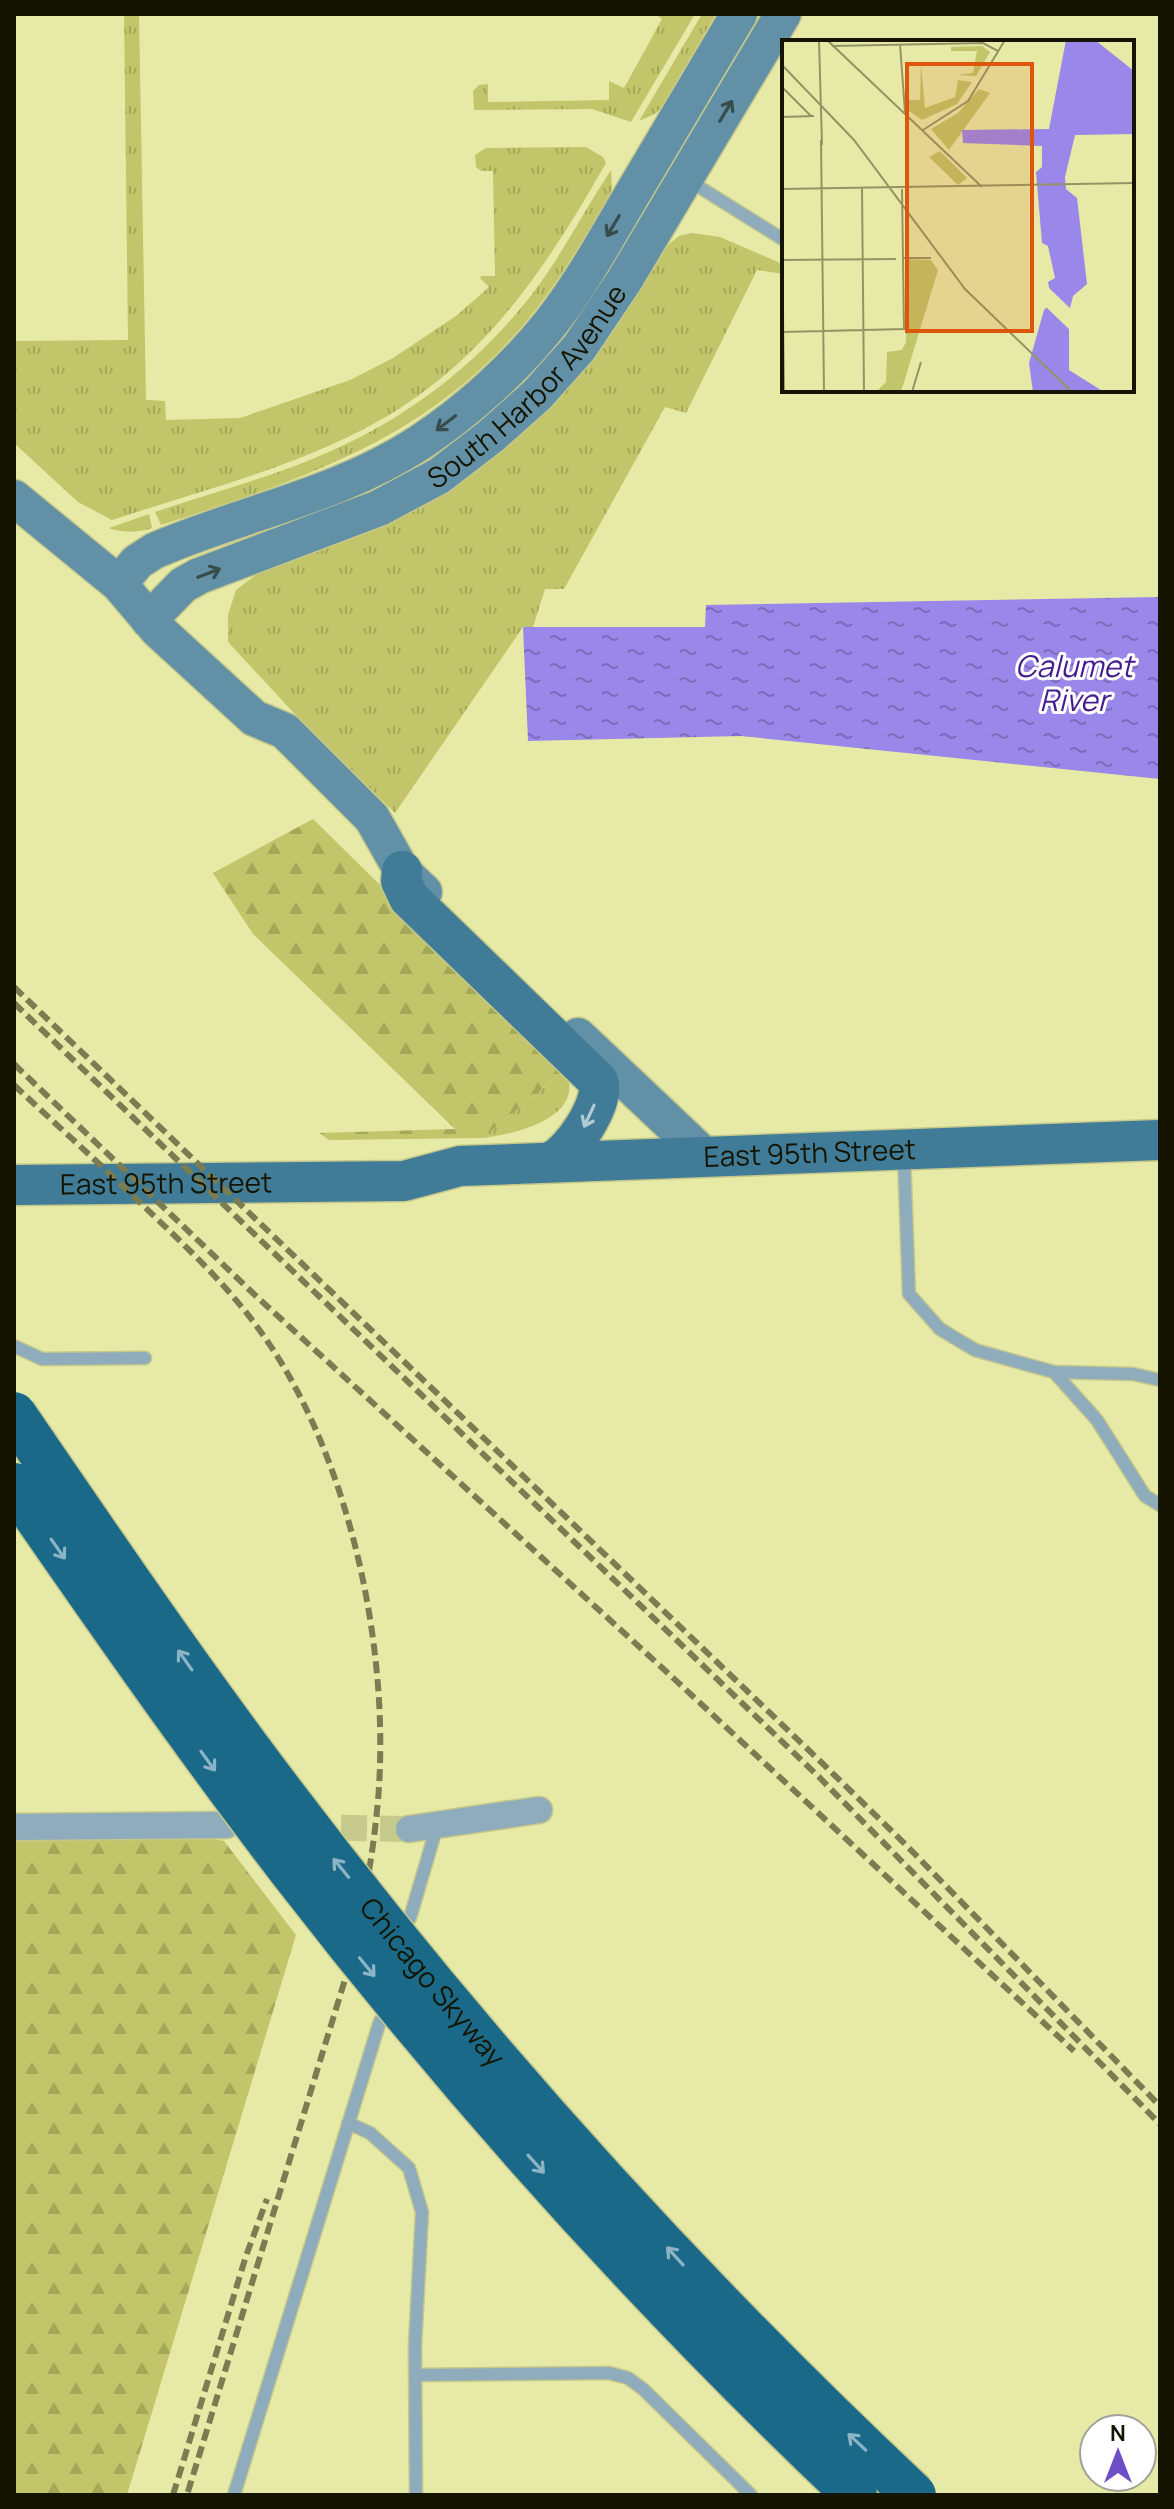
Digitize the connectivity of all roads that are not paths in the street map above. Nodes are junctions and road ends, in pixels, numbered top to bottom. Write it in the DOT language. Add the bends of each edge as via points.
graph roads {
  1 [pos="739,14"];
  2 [pos="783,14"];
  3 [pos="686,178"];
  4 [pos="782,239"];
  5 [pos="14,498"];
  6 [pos="119,584"];
  7 [pos="149,620"];
  8 [pos="395,859"];
  9 [pos="1160,1140"];
  10 [pos="904,1149"];
  11 [pos="706,1157"];
  12 [pos="550,1162"];
  13 [pos="14,1163"];
  14 [pos="460,1166"];
  15 [pos="14,1185"];
  16 [pos="14,1346"];
  17 [pos="145,1358"];
  18 [pos="1054,1372"];
  19 [pos="1160,1380"];
  20 [pos="14,1414"];
  21 [pos="14,1485"];
  22 [pos="1160,1505"];
  23 [pos="539,1810"];
  24 [pos="226,1825"];
  25 [pos="438,1825"];
  26 [pos="14,1827"];
  27 [pos="409,1829"];
  28 [pos="410,1918"];
  29 [pos="380,2021"];
  30 [pos="348,2123"];
  31 [pos="416,2375"];
  32 [pos="234,2495"];
  33 [pos="416,2495"];
  34 [pos="751,2495"];
  35 [pos="855,2495"];
  36 [pos="914,2495"];
  1 -- 6 [label="main road, South Harbor Avenue, one-way" via="592,261 549,325 510,368 418,444 300,499 154,551"];
  3 -- 2 [label="main road, South Harbor Avenue, one-way"];
  3 -- 4 [label="lane"];
  7 -- 3 [label="main road, South Harbor Avenue, one-way" via="183,585 379,508 439,476 491,436 579,348"];
  5 -- 6 [label="main road"];
  6 -- 7 [label="main road"];
  7 -- 8 [label="main road" via="254,718 267,744"];
  8 -- 11 [label="main road"];
  8 -- 12 [label="main road, one-way" via="409,898 598,1081 600,1094 583,1130 561,1157"];
  9 -- 10 [label="main road, East 95th Street"];
  10 -- 11 [label="main road, East 95th Street"];
  10 -- 18 [label="lane" via="909,1294 940,1329 975,1350"];
  11 -- 12 [label="main road, East 95th Street"];
  12 -- 14 [label="main road, East 95th Street"];
  13 -- 14 [label="main road, East 95th Street" via="401,1156"];
  14 -- 15 [label="main road, East 95th Street" via="404,1181"];
  16 -- 17 [label="lane" via="42,1359"];
  18 -- 19 [label="lane"];
  18 -- 22 [label="lane" via="1097,1420 1145,1496"];
  36 -- 20 [label="highway, Chicago Skyway, one-way, bridge" via="691,2275 478,2037 246,1745"];
  21 -- 35 [label="highway, Chicago Skyway, one-way, bridge" via="214,1769 436,2049 661,2302"];
  23 -- 25 [label="street"];
  24 -- 26 [label="street"];
  25 -- 27 [label="street"];
  25 -- 28 [label="lane"];
  29 -- 30 [label="lane"];
  30 -- 31 [label="lane" via="370,2133 409,2168 422,2212"];
  30 -- 32 [label="lane"];
  31 -- 33 [label="lane"];
  31 -- 34 [label="lane" via="609,2373 628,2378"];
}
